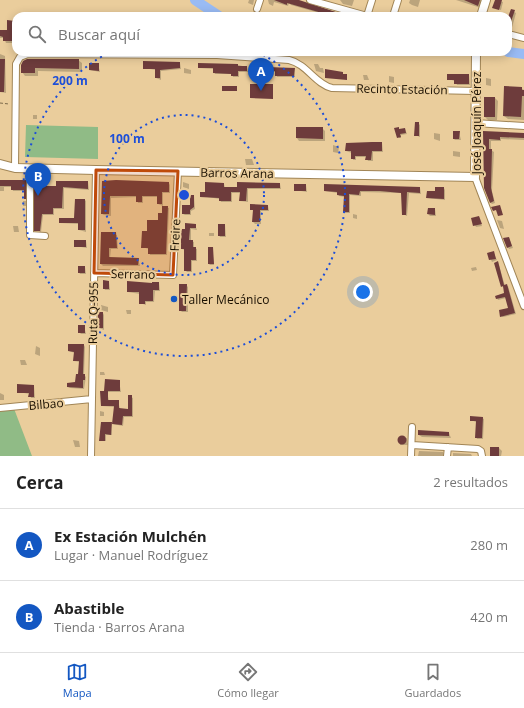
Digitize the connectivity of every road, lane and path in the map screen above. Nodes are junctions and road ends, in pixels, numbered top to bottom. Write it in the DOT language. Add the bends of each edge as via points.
graph roads {
  1 [pos="260,0"];
  2 [pos="310,0"];
  3 [pos="372,0"];
  4 [pos="398,0"];
  5 [pos="486,0"];
  6 [pos="257,9"];
  7 [pos="353,12"];
  8 [pos="368,12"];
  9 [pos="394,12"];
  10 [pos="482,12"];
  11 [pos="512,35"];
  12 [pos="524,38"];
  13 [pos="23,56"];
  14 [pos="231,56"];
  15 [pos="476,56"];
  16 [pos="476,91"];
  17 [pos="0,103"];
  18 [pos="16,105"];
  19 [pos="475,123"];
  20 [pos="524,126"];
  21 [pos="0,164"];
  22 [pos="15,168"];
  23 [pos="30,168"];
  24 [pos="96,170"];
  25 [pos="178,171"];
  26 [pos="475,177"];
  27 [pos="45,236"];
  28 [pos="94,273"];
  29 [pos="173,275"];
  30 [pos="524,306"];
  31 [pos="92,399"];
  32 [pos="0,408"];
  33 [pos="412,426"];
  34 [pos="412,445"];
  35 [pos="448,447"];
  36 [pos="482,453"];
  37 [pos="91,456"];
  38 [pos="411,456"];
  39 [pos="447,456"];
  1 -- 6 [label="street"];
  2 -- 7 [label="street"];
  3 -- 8 [label="street"];
  4 -- 9 [label="street"];
  5 -- 10 [label="main road"];
  11 -- 12 [label="street"];
  13 -- 18 [label="street, Recinto Estación" via="16,64"];
  14 -- 16 [label="street, Recinto Estación" via="298,62 328,87"];
  15 -- 16 [label="main road, José Joaquín Pérez"];
  16 -- 19 [label="main road, José Joaquín Pérez"];
  17 -- 18 [label="path"];
  18 -- 22 [label="street"];
  19 -- 20 [label="street"];
  19 -- 26 [label="main road, José Joaquín Pérez"];
  21 -- 22 [label="main road, Barros Arana"];
  22 -- 23 [label="main road, Barros Arana"];
  23 -- 24 [label="main road, Barros Arana"];
  23 -- 27 [label="street" via="30,235"];
  24 -- 25 [label="main road, Barros Arana"];
  24 -- 28 [label="street, Ruta Q-955"];
  25 -- 26 [label="main road, Barros Arana"];
  25 -- 29 [label="street, Freire"];
  26 -- 30 [label="street, José Joaquín Pérez"];
  28 -- 29 [label="street, Serrano"];
  28 -- 31 [label="street, Ruta Q-955"];
  31 -- 32 [label="street, Bilbao"];
  31 -- 37 [label="street, Ruta Q-955"];
  33 -- 34 [label="street"];
  34 -- 35 [label="street"];
  34 -- 38 [label="street"];
  35 -- 36 [label="street" via="478,449"];
  35 -- 39 [label="street"];
}
